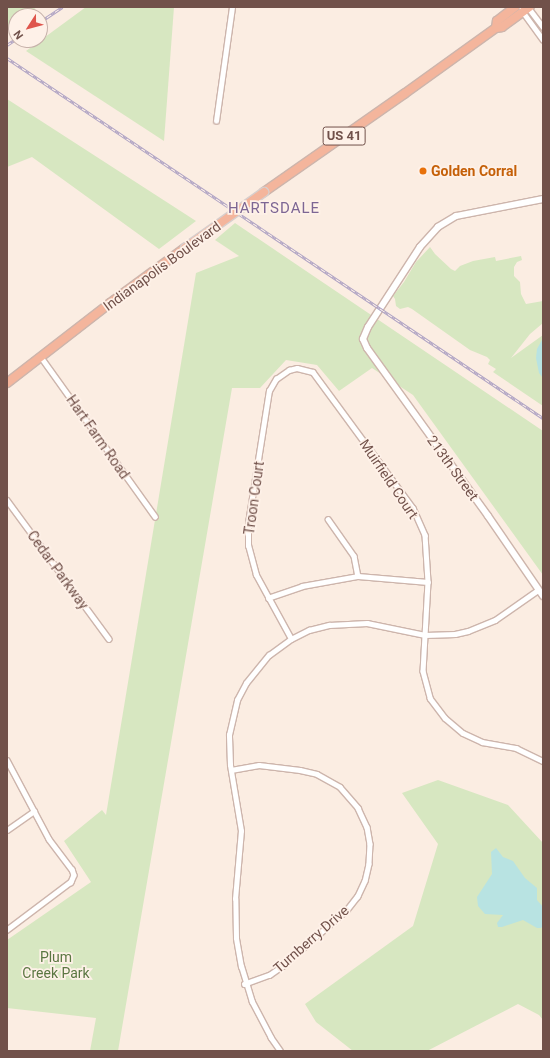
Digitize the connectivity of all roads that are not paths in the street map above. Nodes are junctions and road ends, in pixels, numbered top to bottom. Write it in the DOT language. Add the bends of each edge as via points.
graph roads {
  1 [pos="232,7"];
  2 [pos="515,7"];
  3 [pos="526,8"];
  4 [pos="543,27"];
  5 [pos="496,28"];
  6 [pos="543,40"];
  7 [pos="216,121"];
  8 [pos="543,199"];
  9 [pos="41,357"];
  10 [pos="301,369"];
  11 [pos="7,383"];
  12 [pos="7,500"];
  13 [pos="155,516"];
  14 [pos="328,519"];
  15 [pos="358,576"];
  16 [pos="428,582"];
  17 [pos="538,590"];
  18 [pos="543,596"];
  19 [pos="268,598"];
  20 [pos="425,635"];
  21 [pos="109,639"];
  22 [pos="291,639"];
  23 [pos="7,760"];
  24 [pos="543,761"];
  25 [pos="231,770"];
  26 [pos="34,811"];
  27 [pos="7,830"];
  28 [pos="7,930"];
  29 [pos="246,984"];
  30 [pos="280,1051"];
  1 -- 7 [label="street"];
  2 -- 5 [label="highway, Indianapolis Boulevard / US 41" via="497,21"];
  3 -- 4 [label="street"];
  3 -- 5 [label="highway, Indianapolis Boulevard / US 41" via="502,28"];
  3 -- 6 [label="street"];
  5 -- 9 [label="highway, Indianapolis Boulevard / US 41, bridge" via="185,248"];
  8 -- 17 [label="street, 213th Street" via="456,216 438,227 416,253 368,327 363,339"];
  9 -- 11 [label="highway, Indianapolis Boulevard / US 41"];
  9 -- 13 [label="street, Hart Farm Road"];
  10 -- 16 [label="street, Muirfield Court" via="313,372 413,508 425,534"];
  10 -- 19 [label="street, Troon Court" via="289,370 276,379 269,391 248,523 251,560"];
  12 -- 21 [label="street, Cedar Parkway"];
  14 -- 15 [label="street" via="354,556"];
  15 -- 16 [label="street"];
  15 -- 19 [label="street" via="302,586"];
  16 -- 20 [label="street, Muirfield Court"];
  17 -- 18 [label="street, 213th Street"];
  17 -- 20 [label="street" via="509,611 481,626 455,634"];
  19 -- 22 [label="street, Troon Court"];
  20 -- 22 [label="street" via="367,622 322,626"];
  20 -- 24 [label="street, Muirfield Court" via="423,671 430,698 445,718 463,733 482,742 516,748"];
  22 -- 25 [label="street" via="261,663 240,696 229,729"];
  23 -- 26 [label="street"];
  25 -- 29 [label="street" via="241,831 235,927 237,950"];
  25 -- 29 [label="street, Turnberry Drive" via="259,765 317,774 340,787 358,808 367,827 370,844 365,881 347,910 284,966 270,975"];
  26 -- 27 [label="street"];
  26 -- 28 [label="street" via="74,875 71,882"];
  29 -- 30 [label="street" via="260,1020"];
}
